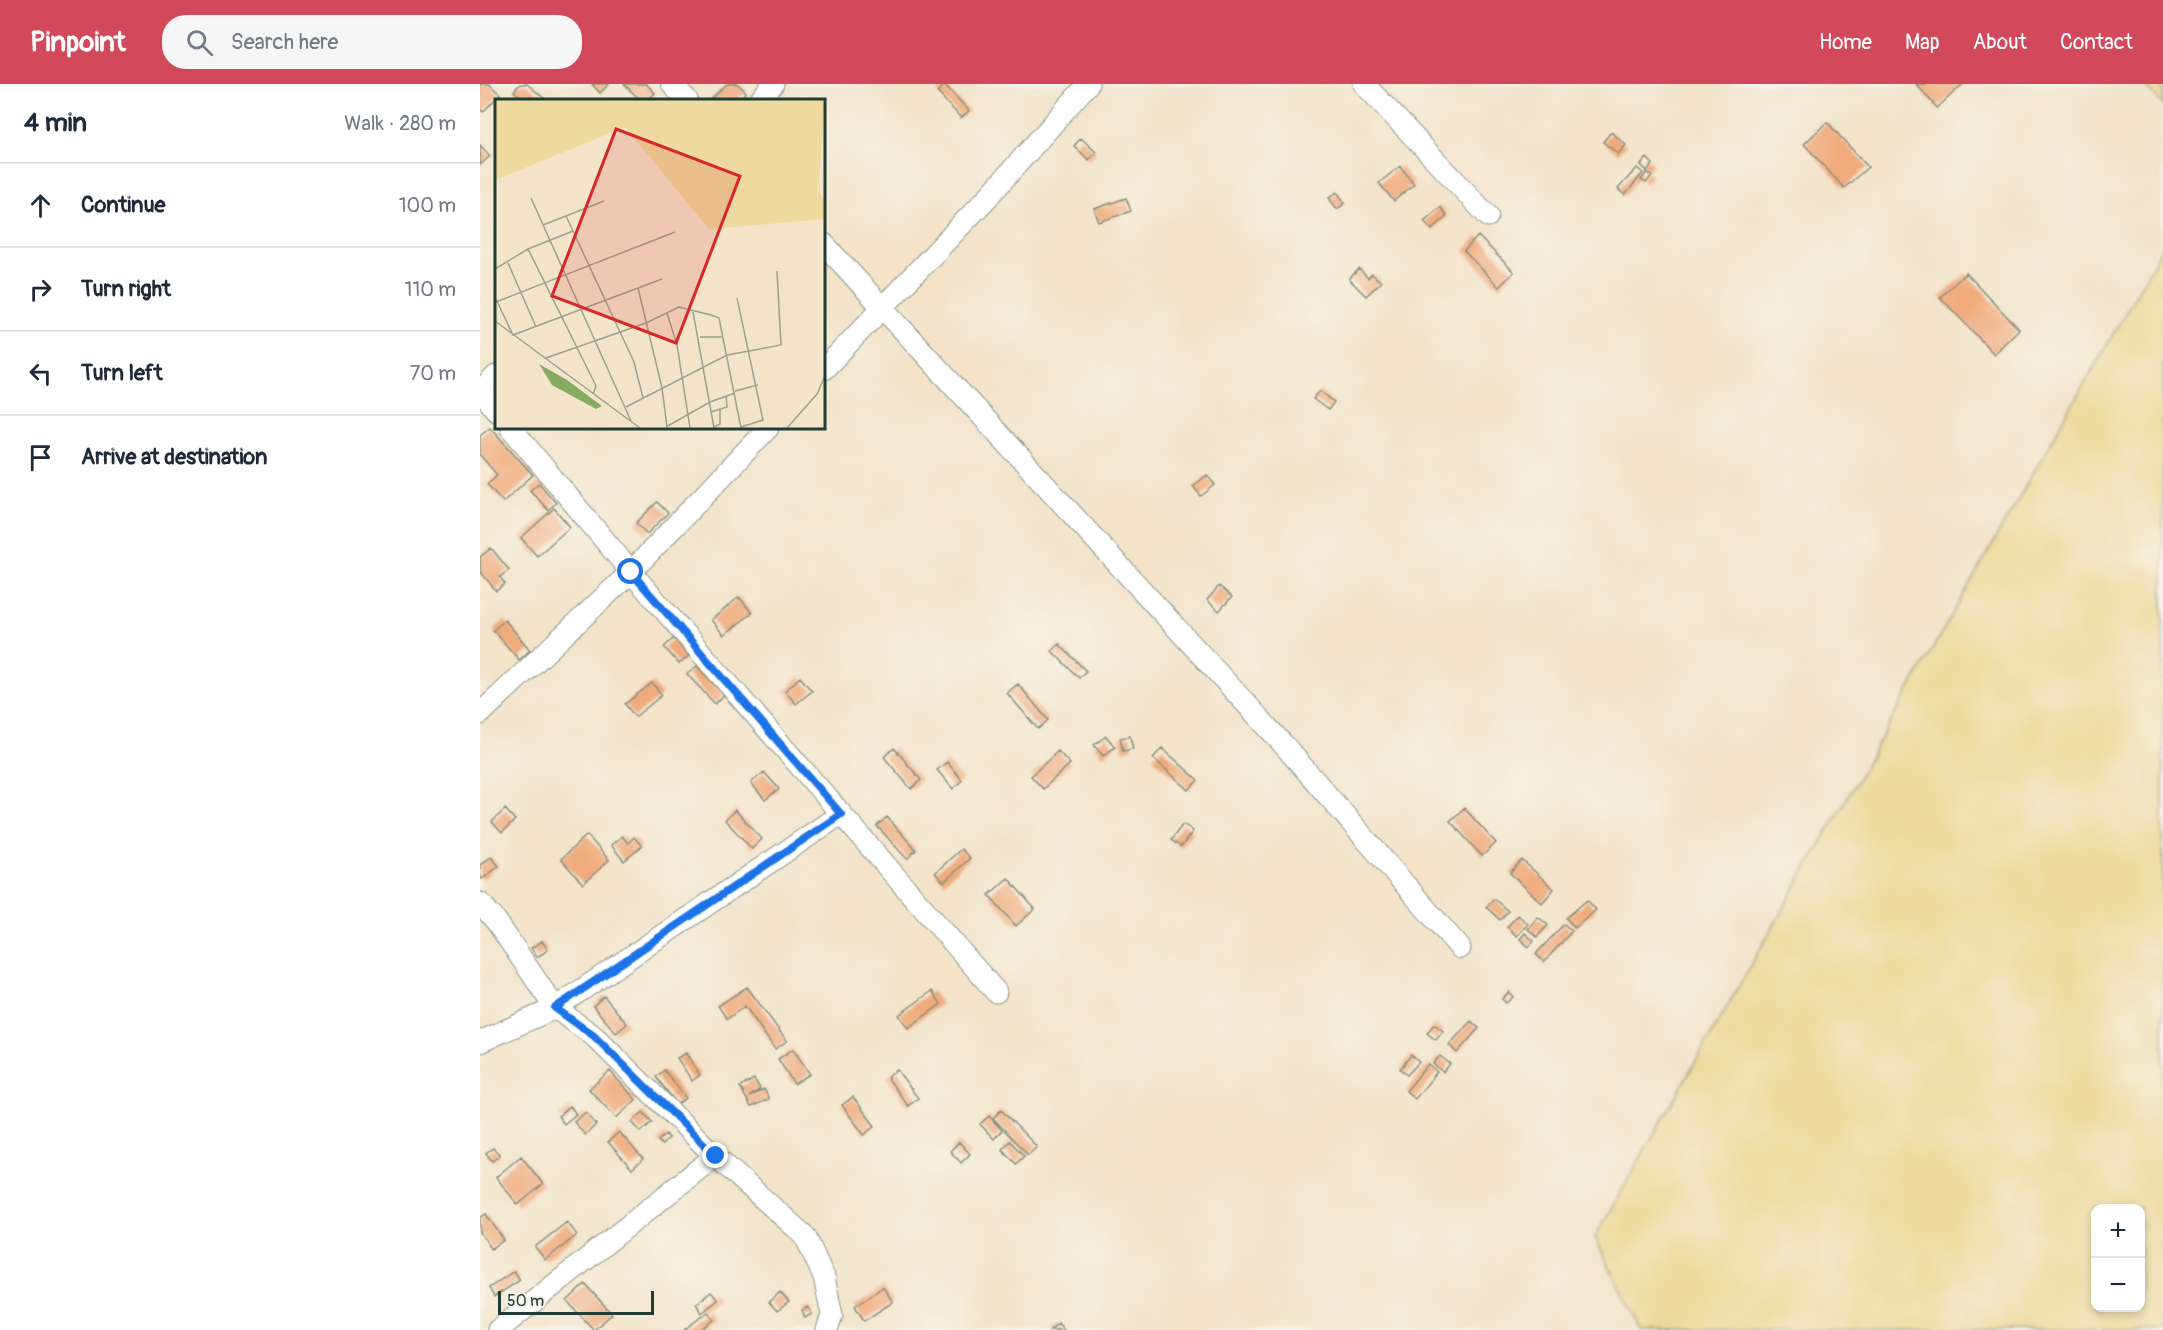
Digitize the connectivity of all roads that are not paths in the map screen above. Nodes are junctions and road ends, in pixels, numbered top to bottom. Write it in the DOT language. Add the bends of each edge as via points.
graph roads {
  1 [pos="672,84"];
  2 [pos="773,84"];
  3 [pos="1088,84"];
  4 [pos="1364,84"];
  5 [pos="686,99"];
  6 [pos="761,99"];
  7 [pos="1488,216"];
  8 [pos="825,245"];
  9 [pos="883,306"];
  10 [pos="825,368"];
  11 [pos="495,377"];
  12 [pos="480,391"];
  13 [pos="495,409"];
  14 [pos="512,429"];
  15 [pos="767,429"];
  16 [pos="631,572"];
  17 [pos="480,714"];
  18 [pos="841,814"];
  19 [pos="480,903"];
  20 [pos="1460,948"];
  21 [pos="996,992"];
  22 [pos="555,1008"];
  23 [pos="480,1042"];
  24 [pos="716,1156"];
  25 [pos="498,1330"];
  26 [pos="827,1330"];
  1 -- 5 [label="street"];
  2 -- 6 [label="street"];
  3 -- 9 [label="street"];
  4 -- 7 [label="street"];
  8 -- 9 [label="street"];
  9 -- 10 [label="street"];
  9 -- 20 [label="street" via="1283,744"];
  11 -- 12 [label="street"];
  12 -- 13 [label="street"];
  14 -- 16 [label="street"];
  15 -- 16 [label="street"];
  16 -- 17 [label="street"];
  16 -- 18 [label="street"];
  18 -- 21 [label="street"];
  18 -- 22 [label="street"];
  19 -- 22 [label="street"];
  22 -- 23 [label="street"];
  22 -- 24 [label="street" via="594,1036"];
  24 -- 25 [label="street"];
  24 -- 26 [label="street" via="805,1236 824,1277 832,1315"];
}
